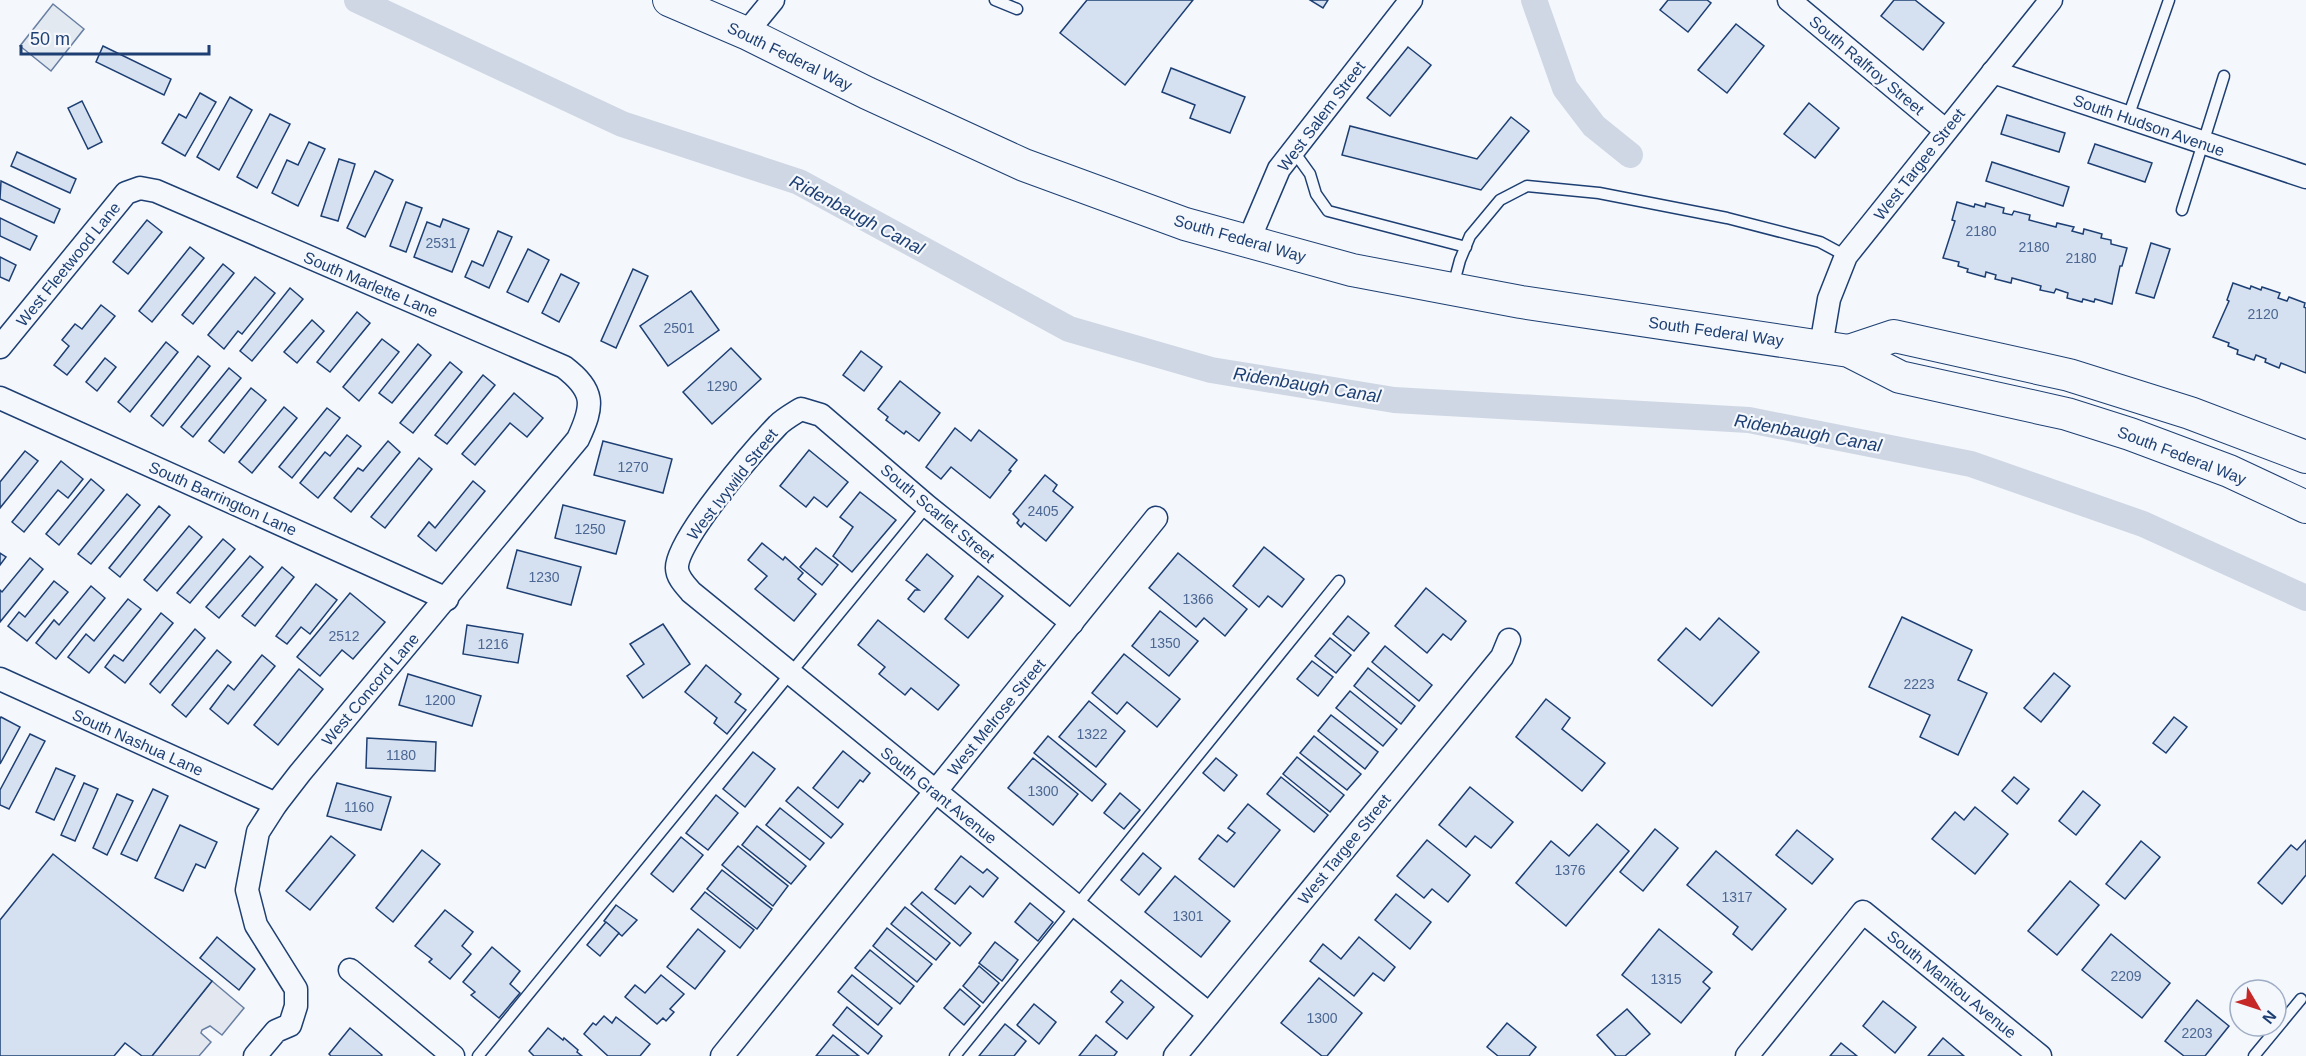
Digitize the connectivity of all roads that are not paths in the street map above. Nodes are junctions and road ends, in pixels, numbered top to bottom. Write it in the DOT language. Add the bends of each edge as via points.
graph roads {
  1 [pos="669,0"];
  2 [pos="773,0"];
  3 [pos="995,0"];
  4 [pos="1411,0"];
  5 [pos="1790,0"];
  6 [pos="2051,0"];
  7 [pos="2169,0"];
  8 [pos="1017,9"];
  9 [pos="746,33"];
  10 [pos="1993,72"];
  11 [pos="2224,76"];
  12 [pos="2128,117"];
  13 [pos="1945,130"];
  14 [pos="2203,143"];
  15 [pos="1292,149"];
  16 [pos="2306,177"];
  17 [pos="140,188"];
  18 [pos="2182,210"];
  19 [pos="1248,242"];
  20 [pos="1466,246"];
  21 [pos="1846,256"];
  22 [pos="1452,289"];
  23 [pos="0,347"];
  24 [pos="1835,348"];
  25 [pos="590,397"];
  26 [pos="0,398"];
  27 [pos="801,409"];
  28 [pos="2306,457"];
  29 [pos="927,506"];
  30 [pos="2306,507"];
  31 [pos="1156,518"];
  32 [pos="677,568"];
  33 [pos="1339,581"];
  34 [pos="447,599"];
  35 [pos="1072,623"];
  36 [pos="1509,640"];
  37 [pos="790,673"];
  38 [pos="0,679"];
  39 [pos="935,792"];
  40 [pos="276,804"];
  41 [pos="1076,906"];
  42 [pos="350,970"];
  43 [pos="2301,999"];
  44 [pos="1209,1014"];
  45 [pos="255,1056"];
  46 [pos="453,1056"];
  47 [pos="478,1056"];
  48 [pos="722,1056"];
  49 [pos="955,1056"];
  50 [pos="1175,1056"];
  51 [pos="1747,1056"];
  52 [pos="2040,1056"];
  53 [pos="2254,1056"];
  1 -- 9 [label="main road, South Federal Way"];
  2 -- 9 [label="street"];
  3 -- 8 [label="lane"];
  4 -- 15 [label="street, West Salem Street"];
  5 -- 13 [label="street, South Ralfroy Street"];
  6 -- 10 [label="street, West Targee Street"];
  7 -- 12 [label="lane"];
  9 -- 19 [label="main road, South Federal Way" via="1024,165 1185,224"];
  10 -- 12 [label="street, South Hudson Avenue"];
  10 -- 13 [label="street, West Targee Street"];
  11 -- 14 [label="lane"];
  12 -- 14 [label="street, South Hudson Avenue"];
  13 -- 21 [label="street, West Targee Street"];
  14 -- 16 [label="street, South Hudson Avenue"];
  14 -- 18 [label="lane"];
  15 -- 19 [label="street, West Salem Street" via="1279,169"];
  15 -- 20 [label="lane" via="1310,174 1316,194 1328,211"];
  17 -- 23 [label="street, West Fleetwood Lane" via="126,193"];
  17 -- 25 [label="street, South Marlette Lane" via="156,191 564,367 581,380"];
  19 -- 22 [label="main road, South Federal Way" via="1352,270"];
  20 -- 21 [label="lane" via="1500,200 1527,186 1599,193 1727,218 1820,242"];
  20 -- 22 [label="lane"];
  21 -- 24 [label="street, West Targee Street" via="1829,299"];
  22 -- 24 [label="main road, South Federal Way"];
  24 -- 28 [label="main road, South Federal Way" via="1894,336 2069,375 2190,413"];
  24 -- 30 [label="main road, South Federal Way" via="1900,377 2067,414 2130,434 2229,471"];
  25 -- 34 [label="street, West Concord Lane" via="587,420 578,439"];
  26 -- 34 [label="street, South Barrington Lane"];
  27 -- 29 [label="street, South Scarlet Street" via="821,415"];
  27 -- 32 [label="street, West Ivywild Street" via="780,423 697,523 682,547"];
  29 -- 35 [label="street, South Scarlet Street"];
  29 -- 37 [label="lane"];
  31 -- 35 [label="street, West Melrose Street"];
  32 -- 37 [label="street, South Grant Avenue" via="691,592"];
  33 -- 41 [label="lane"];
  34 -- 40 [label="street, West Concord Lane"];
  35 -- 39 [label="street, West Melrose Street"];
  36 -- 44 [label="street, West Targee Street" via="1502,657"];
  37 -- 39 [label="street, South Grant Avenue"];
  37 -- 47 [label="lane"];
  38 -- 40 [label="street, South Nashua Lane"];
  39 -- 41 [label="street, South Grant Avenue"];
  39 -- 48 [label="street, West Melrose Street"];
  40 -- 45 [label="street, West Concord Lane" via="258,832 247,890 256,925 296,988 296,1006 291,1025 276,1031"];
  41 -- 44 [label="street, South Grant Avenue"];
  41 -- 49 [label="lane"];
  42 -- 46 [label="street"];
  43 -- 53 [label="lane"];
  44 -- 50 [label="street, West Targee Street"];
  51 -- 52 [label="street, South Manitou Avenue" via="1863,912"];
}
